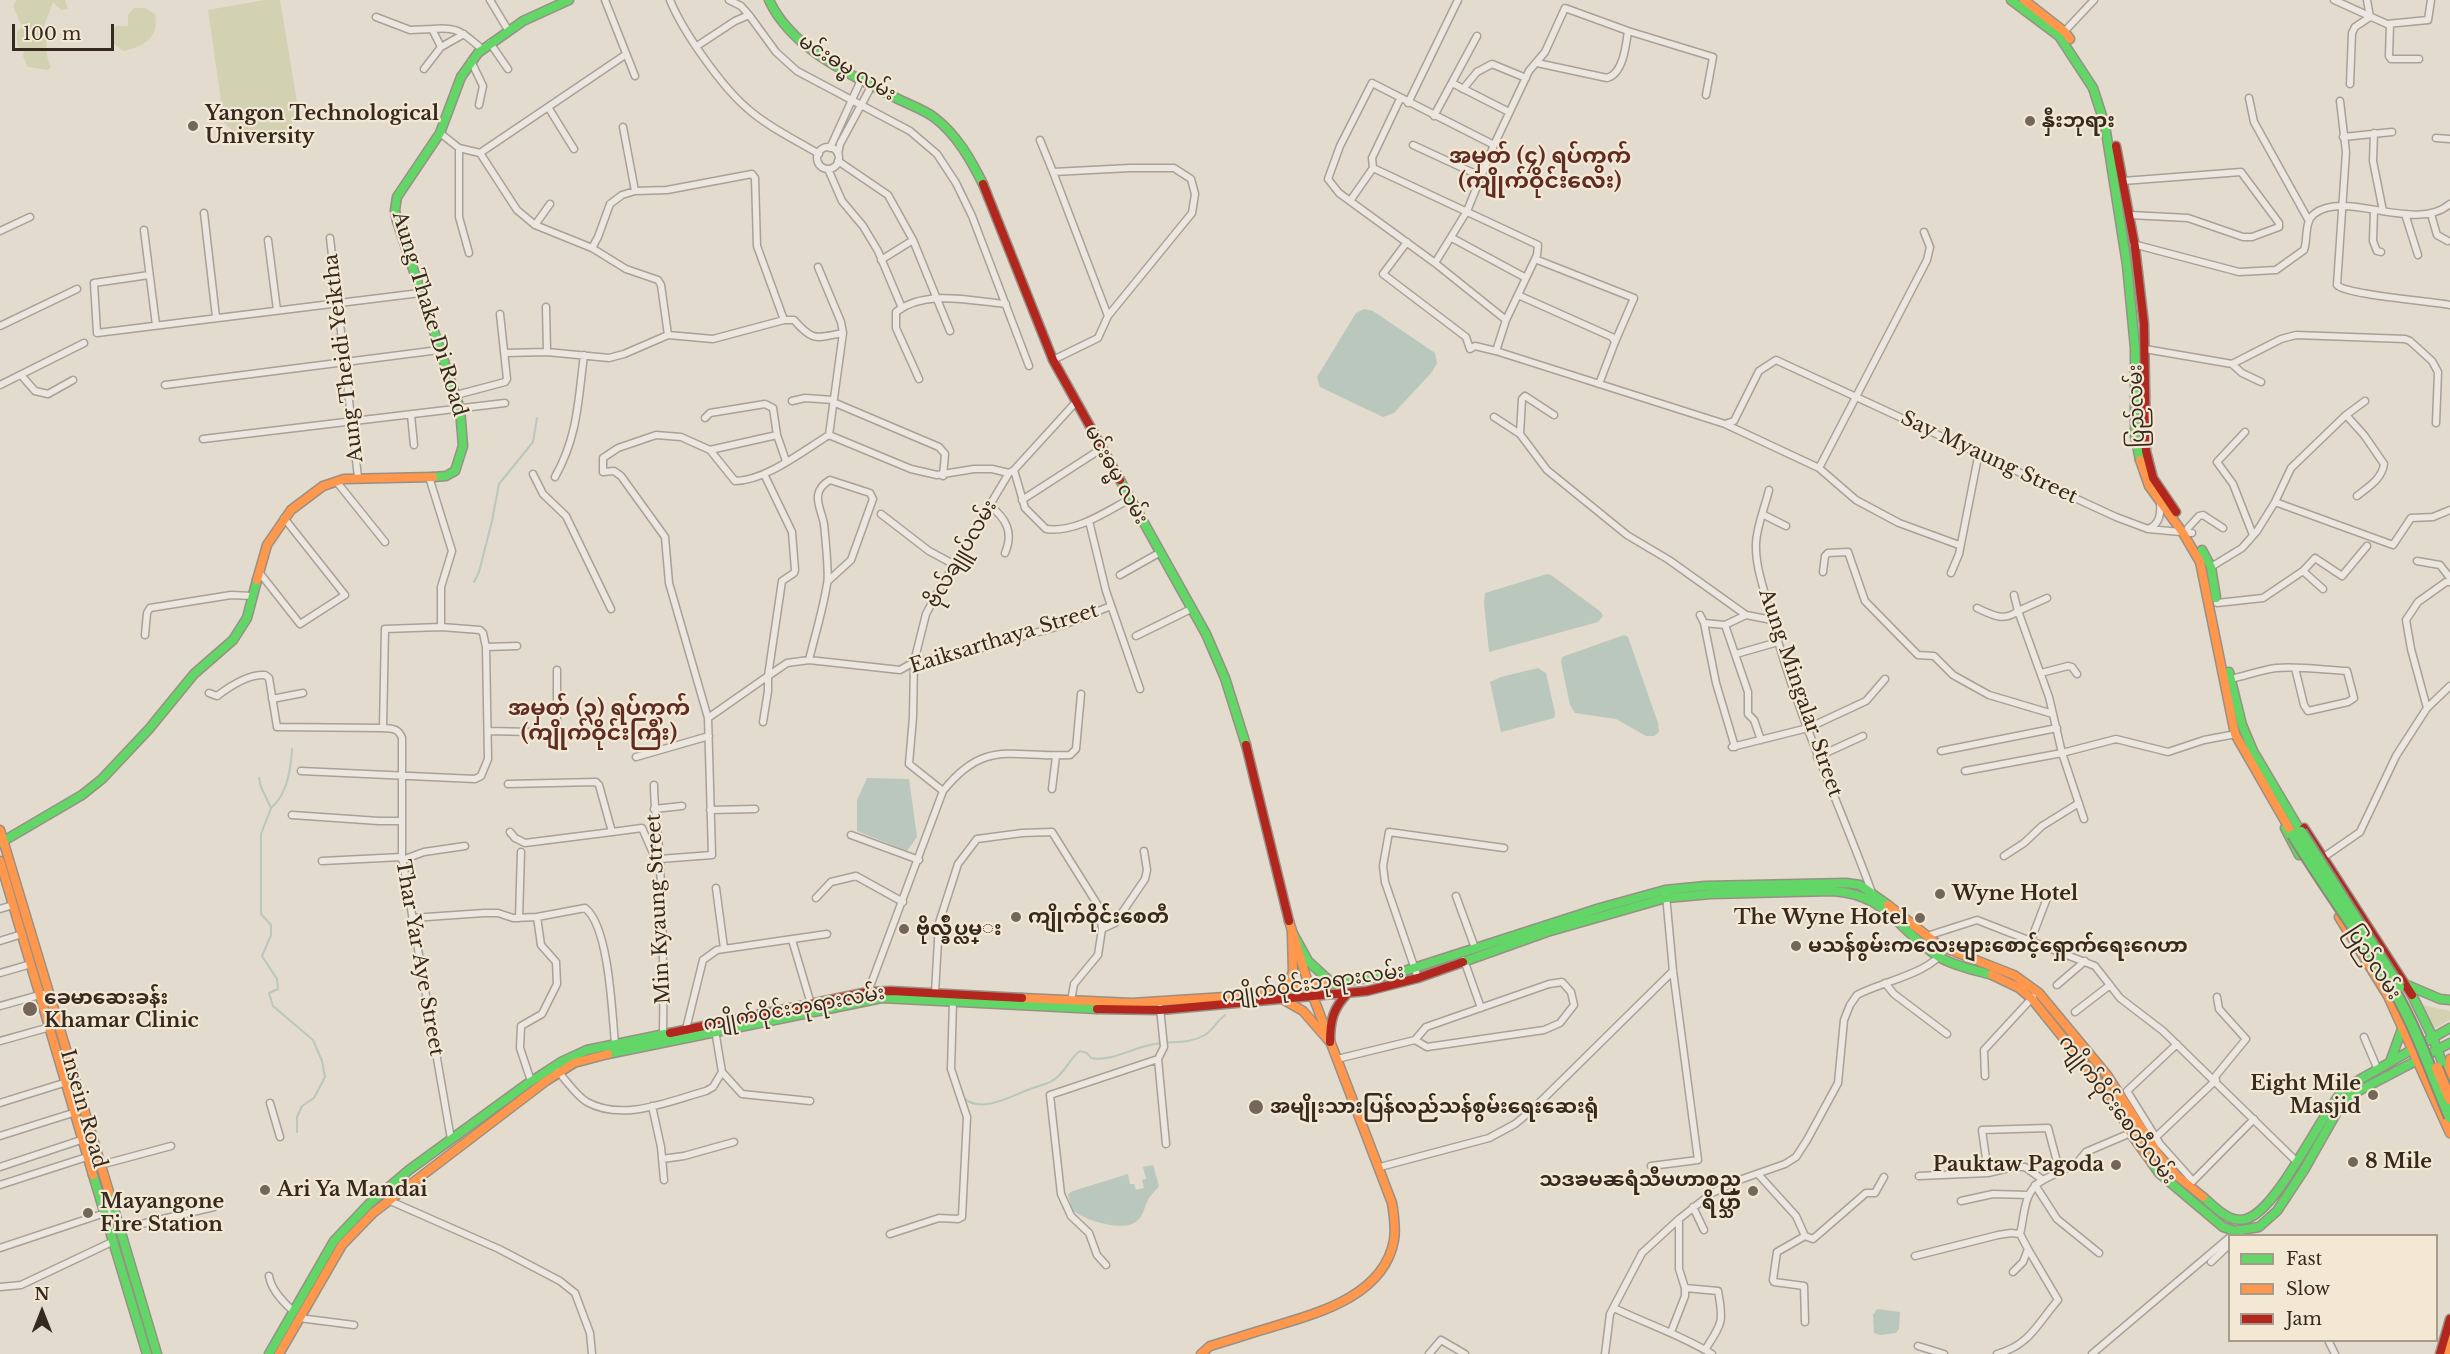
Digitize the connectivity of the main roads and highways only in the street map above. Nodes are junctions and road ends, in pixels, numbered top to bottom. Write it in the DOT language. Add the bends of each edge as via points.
graph roads {
  1 [pos="569,0"];
  2 [pos="761,0"];
  3 [pos="768,0"];
  4 [pos="2018,1"];
  5 [pos="550,4"];
  6 [pos="774,11"];
  7 [pos="2062,34"];
  8 [pos="2129,244"];
  9 [pos="2141,349"];
  10 [pos="2188,531"];
  11 [pos="2240,732"];
  12 [pos="2285,814"];
  13 [pos="2297,834"];
  14 [pos="1,838"];
  15 [pos="0,861"];
  16 [pos="2,874"];
  17 [pos="1666,894"];
  18 [pos="1872,896"];
  19 [pos="1292,932"];
  20 [pos="1943,953"];
  21 [pos="1462,957"];
  22 [pos="1416,974"];
  23 [pos="1333,984"];
  24 [pos="2407,985"];
  25 [pos="1311,991"];
  26 [pos="1348,993"];
  27 [pos="44,994"];
  28 [pos="1284,994"];
  29 [pos="2450,1000"];
  30 [pos="1160,1006"];
  31 [pos="812,1008"];
  32 [pos="2403,1026"];
  33 [pos="715,1028"];
  34 [pos="2450,1028"];
  35 [pos="663,1038"];
  36 [pos="2433,1038"];
  37 [pos="1330,1042"];
  38 [pos="2450,1042"];
  39 [pos="2413,1049"];
  40 [pos="2437,1050"];
  41 [pos="2450,1059"];
  42 [pos="2418,1060"];
  43 [pos="2394,1067"];
  44 [pos="556,1069"];
  45 [pos="2427,1078"];
  46 [pos="2450,1082"];
  47 [pos="2450,1099"];
  48 [pos="2450,1117"];
  49 [pos="2450,1134"];
  50 [pos="454,1143"];
  51 [pos="94,1163"];
  52 [pos="110,1211"];
  53 [pos="2232,1232"];
  54 [pos="296,1315"];
  55 [pos="2450,1319"];
  56 [pos="2450,1338"];
  57 [pos="147,1354"];
  58 [pos="157,1354"];
  59 [pos="269,1354"];
  60 [pos="279,1354"];
  61 [pos="1201,1354"];
  62 [pos="2440,1354"];
  63 [pos="2446,1354"];
  1 -- 5 [label="main road, Aung Thake Di Road"];
  2 -- 6 [label="main road"];
  3 -- 6 [label="main road, မင်းဓမ္မ လမ်း"];
  4 -- 7 [label="main road, ပြည်လမ်း"];
  5 -- 14 [label="main road, Aung Thake Di Road" via="508,30 471,61 440,133 395,203 420,293 460,409 463,436 455,471 446,476 358,477 336,481 309,495 284,518 267,544 247,618 233,640 194,674 123,759 82,795"];
  6 -- 19 [label="main road, မင်းဓမ္မ လမ်း" via="801,43 861,80 934,117 971,159 1053,360 1220,667 1250,759"];
  7 -- 8 [label="main road, ပြည်လမ်း" via="2093,88 2105,125"];
  7 -- 8 [label="main road, ပြည်လမ်း" via="2086,61 2100,85 2130,215"];
  8 -- 9 [label="main road, ပြည်လမ်း"];
  9 -- 10 [label="main road, ပြည်လမ်း" via="2148,463 2155,483"];
  9 -- 10 [label="main road, ပြည်လမ်း" via="2135,436 2144,476 2160,502"];
  10 -- 11 [label="main road, ပြည်လမ်း" via="2204,571"];
  10 -- 11 [label="main road, ပြည်လမ်း" via="2211,567"];
  11 -- 12 [label="main road, ပြည်လမ်း"];
  12 -- 13 [label="main road, ပြည်လမ်း"];
  12 -- 24 [label="main road, ပြည်လမ်း" via="2307,832"];
  12 -- 32 [label="main road, ပြည်လမ်း" via="2289,840"];
  13 -- 47 [label="main road, ပြည်လမ်း, bridge" via="2399,987"];
  13 -- 48 [label="main road, ပြည်လမ်း, bridge" via="2330,896 2394,992"];
  14 -- 27 [label="main road, Insein Road"];
  15 -- 16 [label="main road, Insein Road"];
  16 -- 27 [label="main road, Insein Road"];
  17 -- 18 [label="main road, ကျိုက်ဝိုင်းဘုရားလမ်း" via="1705,886 1860,885"];
  17 -- 21 [label="main road, ကျိုက်ဝိုင်းဘုရားလမ်း"];
  17 -- 21 [label="main road, ကျိုက်ဝိုင်းဘုရားလမ်း" via="1475,948"];
  18 -- 20 [label="main road"];
  18 -- 20 [label="main road, ကျိုက်ဝိုင်းဘုရားလမ်း" via="1895,909"];
  19 -- 23 [label="main road" via="1306,960"];
  19 -- 25 [label="main road, မင်းဓမ္မ လမ်း"];
  19 -- 28 [label="main road" via="1293,972"];
  20 -- 53 [label="main road, ကျိုက်ဝိုင်းစေတီလမ်း" via="2034,995 2121,1095 2159,1173 2180,1194"];
  21 -- 22 [label="main road, ကျိုက်ဝိုင်းဘုရားလမ်း"];
  22 -- 23 [label="main road, ကျိုက်ဝိုင်းဘုရားလမ်း"];
  22 -- 26 [label="main road, ကျိုက်ဝိုင်းဘုရားလမ်း" via="1390,986"];
  23 -- 25 [label="main road, ကျိုက်ဝိုင်းဘုရားလမ်း"];
  24 -- 29 [label="main road"];
  24 -- 36 [label="main road, ပြည်လမ်း"];
  25 -- 26 [label="main road, ကျိုက်ဝိုင်းဘုရားလမ်း"];
  25 -- 28 [label="main road, ကျိုက်ဝိုင်းဘုရားလမ်း"];
  25 -- 37 [label="main road, မင်းဓမ္မ လမ်း"];
  26 -- 37 [label="main road" via="1331,1015"];
  27 -- 51 [label="main road, Insein Road"];
  27 -- 51 [label="main road, Insein Road" via="50,1027"];
  28 -- 30 [label="main road, ကျိုက်ဝိုင်းဘုရားလမ်း"];
  28 -- 37 [label="main road"];
  30 -- 31 [label="main road, ကျိုက်ဝိုင်းဘုရားလမ်း" via="1124,1010 882,998"];
  30 -- 31 [label="main road, ကျိုက်ဝိုင်းဘုရားလမ်း" via="868,992"];
  31 -- 33 [label="main road, ကျိုက်ဝိုင်းဘုရားလမ်း"];
  32 -- 39 [label="main road, ပြည်လမ်း"];
  32 -- 43 [label="main road"];
  33 -- 35 [label="main road, ကျိုက်ဝိုင်းဘုရားလမ်း"];
  33 -- 35 [label="main road, ကျိုက်ဝိုင်းဘုရားလမ်း" via="686,1029"];
  34 -- 36 [label="main road"];
  35 -- 44 [label="main road, ကျိုက်ဝိုင်းဘုရားလမ်း"];
  35 -- 44 [label="main road, ကျိုက်ဝိုင်းဘုရားလမ်း" via="586,1050"];
  36 -- 39 [label="main road"];
  36 -- 40 [label="main road, ပြည်လမ်း"];
  37 -- 61 [label="main road, မင်းဓမ္မ လမ်း" via="1392,1203 1395,1227 1386,1262 1367,1285 1340,1304 1210,1346"];
  38 -- 40 [label="main road"];
  39 -- 42 [label="main road"];
  39 -- 43 [label="main road"];
  40 -- 42 [label="main road"];
  40 -- 46 [label="main road, ပြည်လမ်း"];
  41 -- 46 [label="main road"];
  42 -- 43 [label="main road"];
  42 -- 45 [label="main road"];
  43 -- 45 [label="main road"];
  43 -- 53 [label="main road" via="2378,1070 2345,1088 2332,1102 2264,1209"];
  43 -- 53 [label="main road" via="2344,1103 2277,1211 2259,1227"];
  44 -- 50 [label="main road, ကျိုက်ဝိုင်းဘုရားလမ်း"];
  44 -- 50 [label="main road, ကျိုက်ဝိုင်းဘုရားလမ်း" via="531,1081"];
  45 -- 49 [label="main road"];
  50 -- 54 [label="main road, ကျိုက်ဝိုင်းဘုရားလမ်း" via="385,1198 342,1245"];
  51 -- 52 [label="main road"];
  52 -- 57 [label="main road" via="114,1241"];
  52 -- 58 [label="main road" via="120,1228"];
  54 -- 59 [label="main road, ကျိုက်ဝိုင်းဘုရားလမ်း"];
  54 -- 60 [label="main road, ကျိုက်ဝိုင်းဘုရားလမ်း"];
  55 -- 62 [label="main road"];
  56 -- 63 [label="main road"];
}
